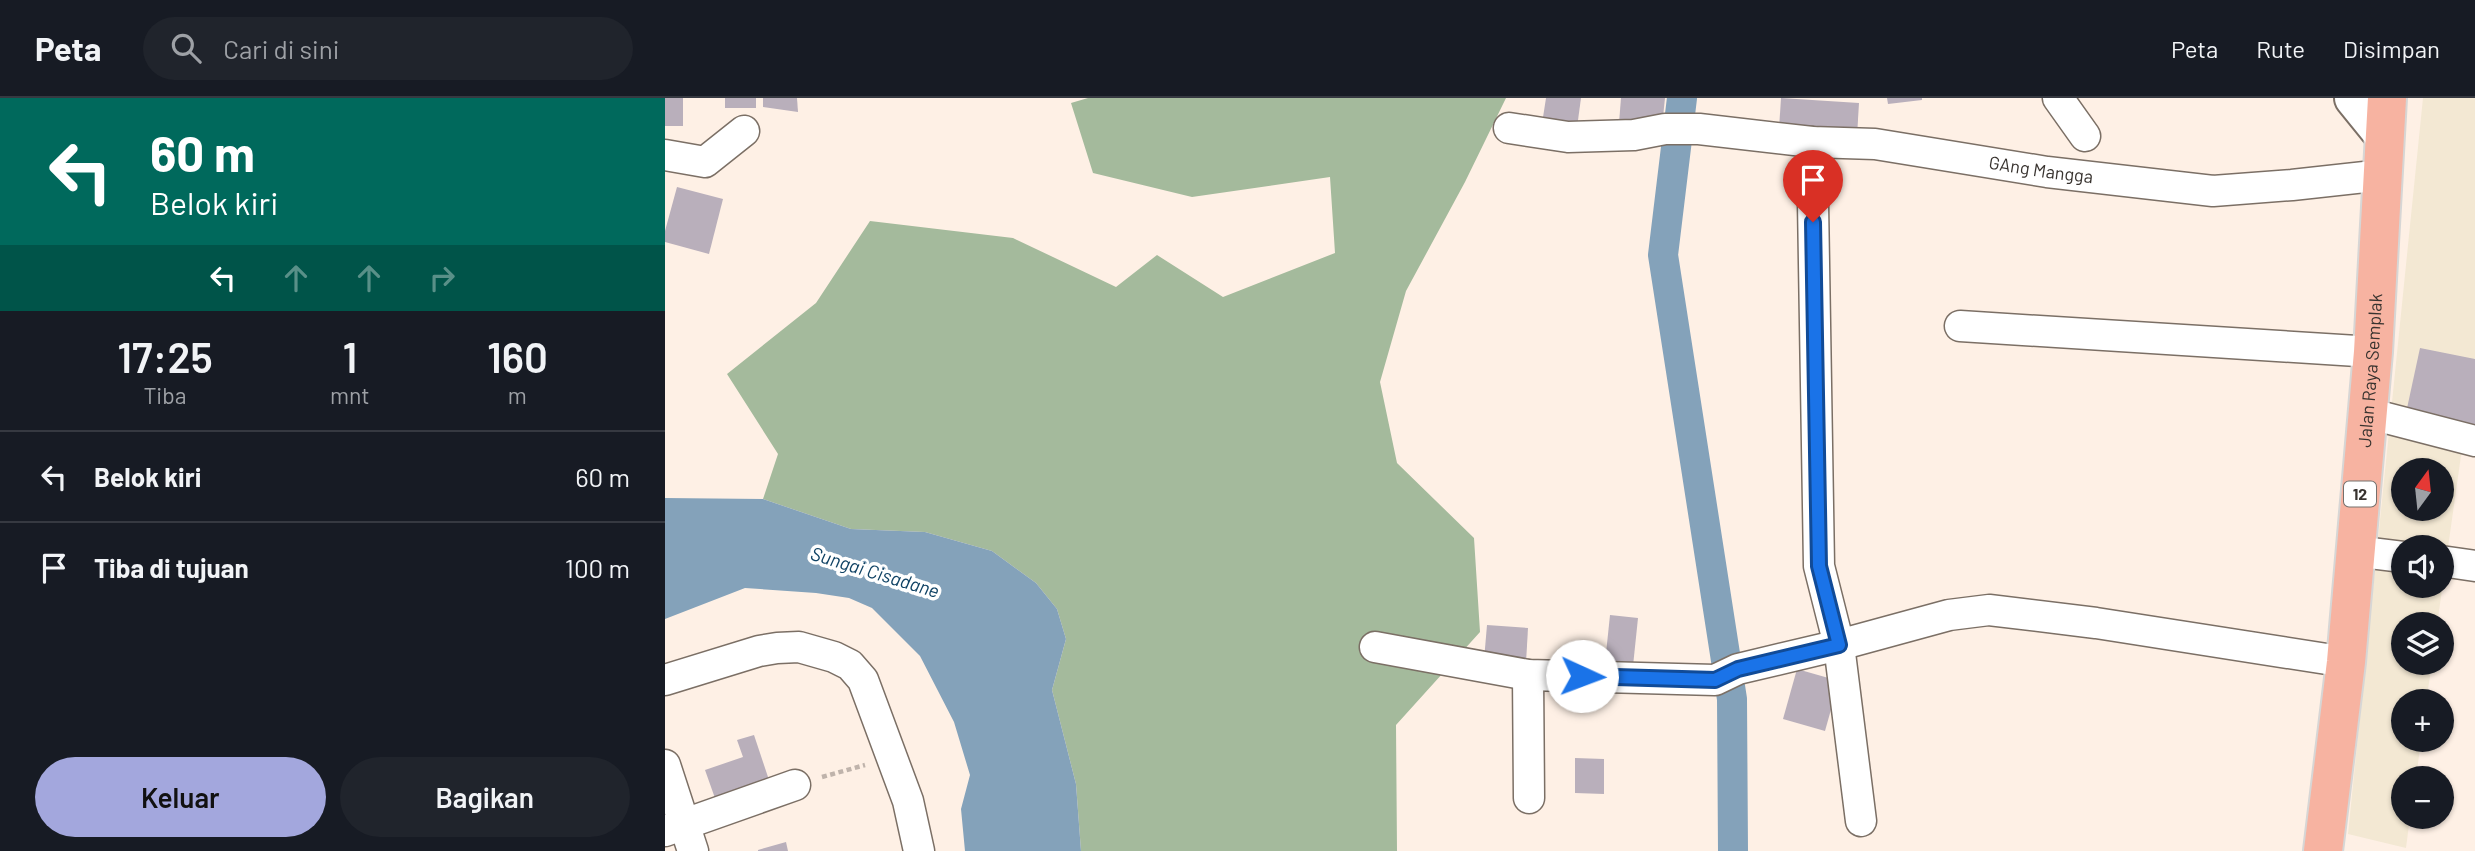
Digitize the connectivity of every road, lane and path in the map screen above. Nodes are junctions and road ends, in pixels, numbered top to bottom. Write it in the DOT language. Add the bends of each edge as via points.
graph roads {
  1 [pos="2058,98"];
  2 [pos="2354,98"];
  3 [pos="2386,117"];
  4 [pos="1509,128"];
  5 [pos="744,131"];
  6 [pos="2085,136"];
  7 [pos="1812,142"];
  8 [pos="665,155"];
  9 [pos="2383,174"];
  10 [pos="1960,326"];
  11 [pos="2374,352"];
  12 [pos="2367,413"];
  13 [pos="2475,441"];
  14 [pos="2354,551"];
  15 [pos="2391,556"];
  16 [pos="2454,563"];
  17 [pos="2475,566"];
  18 [pos="1839,645"];
  19 [pos="1375,647"];
  20 [pos="2346,662"];
  21 [pos="1528,674"];
  22 [pos="665,680"];
  23 [pos="892,758"];
  24 [pos="665,765"];
  25 [pos="795,785"];
  26 [pos="1529,798"];
  27 [pos="1861,821"];
  28 [pos="680,835"];
  29 [pos="919,851"];
  30 [pos="2323,851"];
  1 -- 6 [label="street"];
  2 -- 3 [label="main road"];
  3 -- 9 [label="main road, Jalan Raya Semplak / 12"];
  4 -- 7 [label="street, GAng Mangga" via="1568,136 1699,129"];
  5 -- 8 [label="street" via="705,162"];
  7 -- 9 [label="street, GAng Mangga" via="1875,144 2046,172 2213,191"];
  7 -- 18 [label="street" via="1819,566"];
  9 -- 11 [label="main road, Jalan Raya Semplak / 12"];
  10 -- 11 [label="street"];
  11 -- 12 [label="main road, Jalan Raya Semplak / 12"];
  12 -- 13 [label="street"];
  12 -- 14 [label="main road, Jalan Raya Semplak / 12"];
  14 -- 15 [label="street"];
  14 -- 20 [label="main road, Jalan Raya Semplak / 12"];
  16 -- 17 [label="street"];
  18 -- 20 [label="street" via="1949,615 1989,610"];
  18 -- 21 [label="street" via="1726,675"];
  18 -- 27 [label="street"];
  19 -- 21 [label="street"];
  20 -- 30 [label="main road, Jalan Raya Semplak / 12"];
  21 -- 26 [label="street"];
  22 -- 23 [label="street" via="777,648 799,647 834,657 851,665 863,680"];
  23 -- 25 [label="path"];
  23 -- 29 [label="street"];
  24 -- 28 [label="street"];
  25 -- 28 [label="street"];
}
